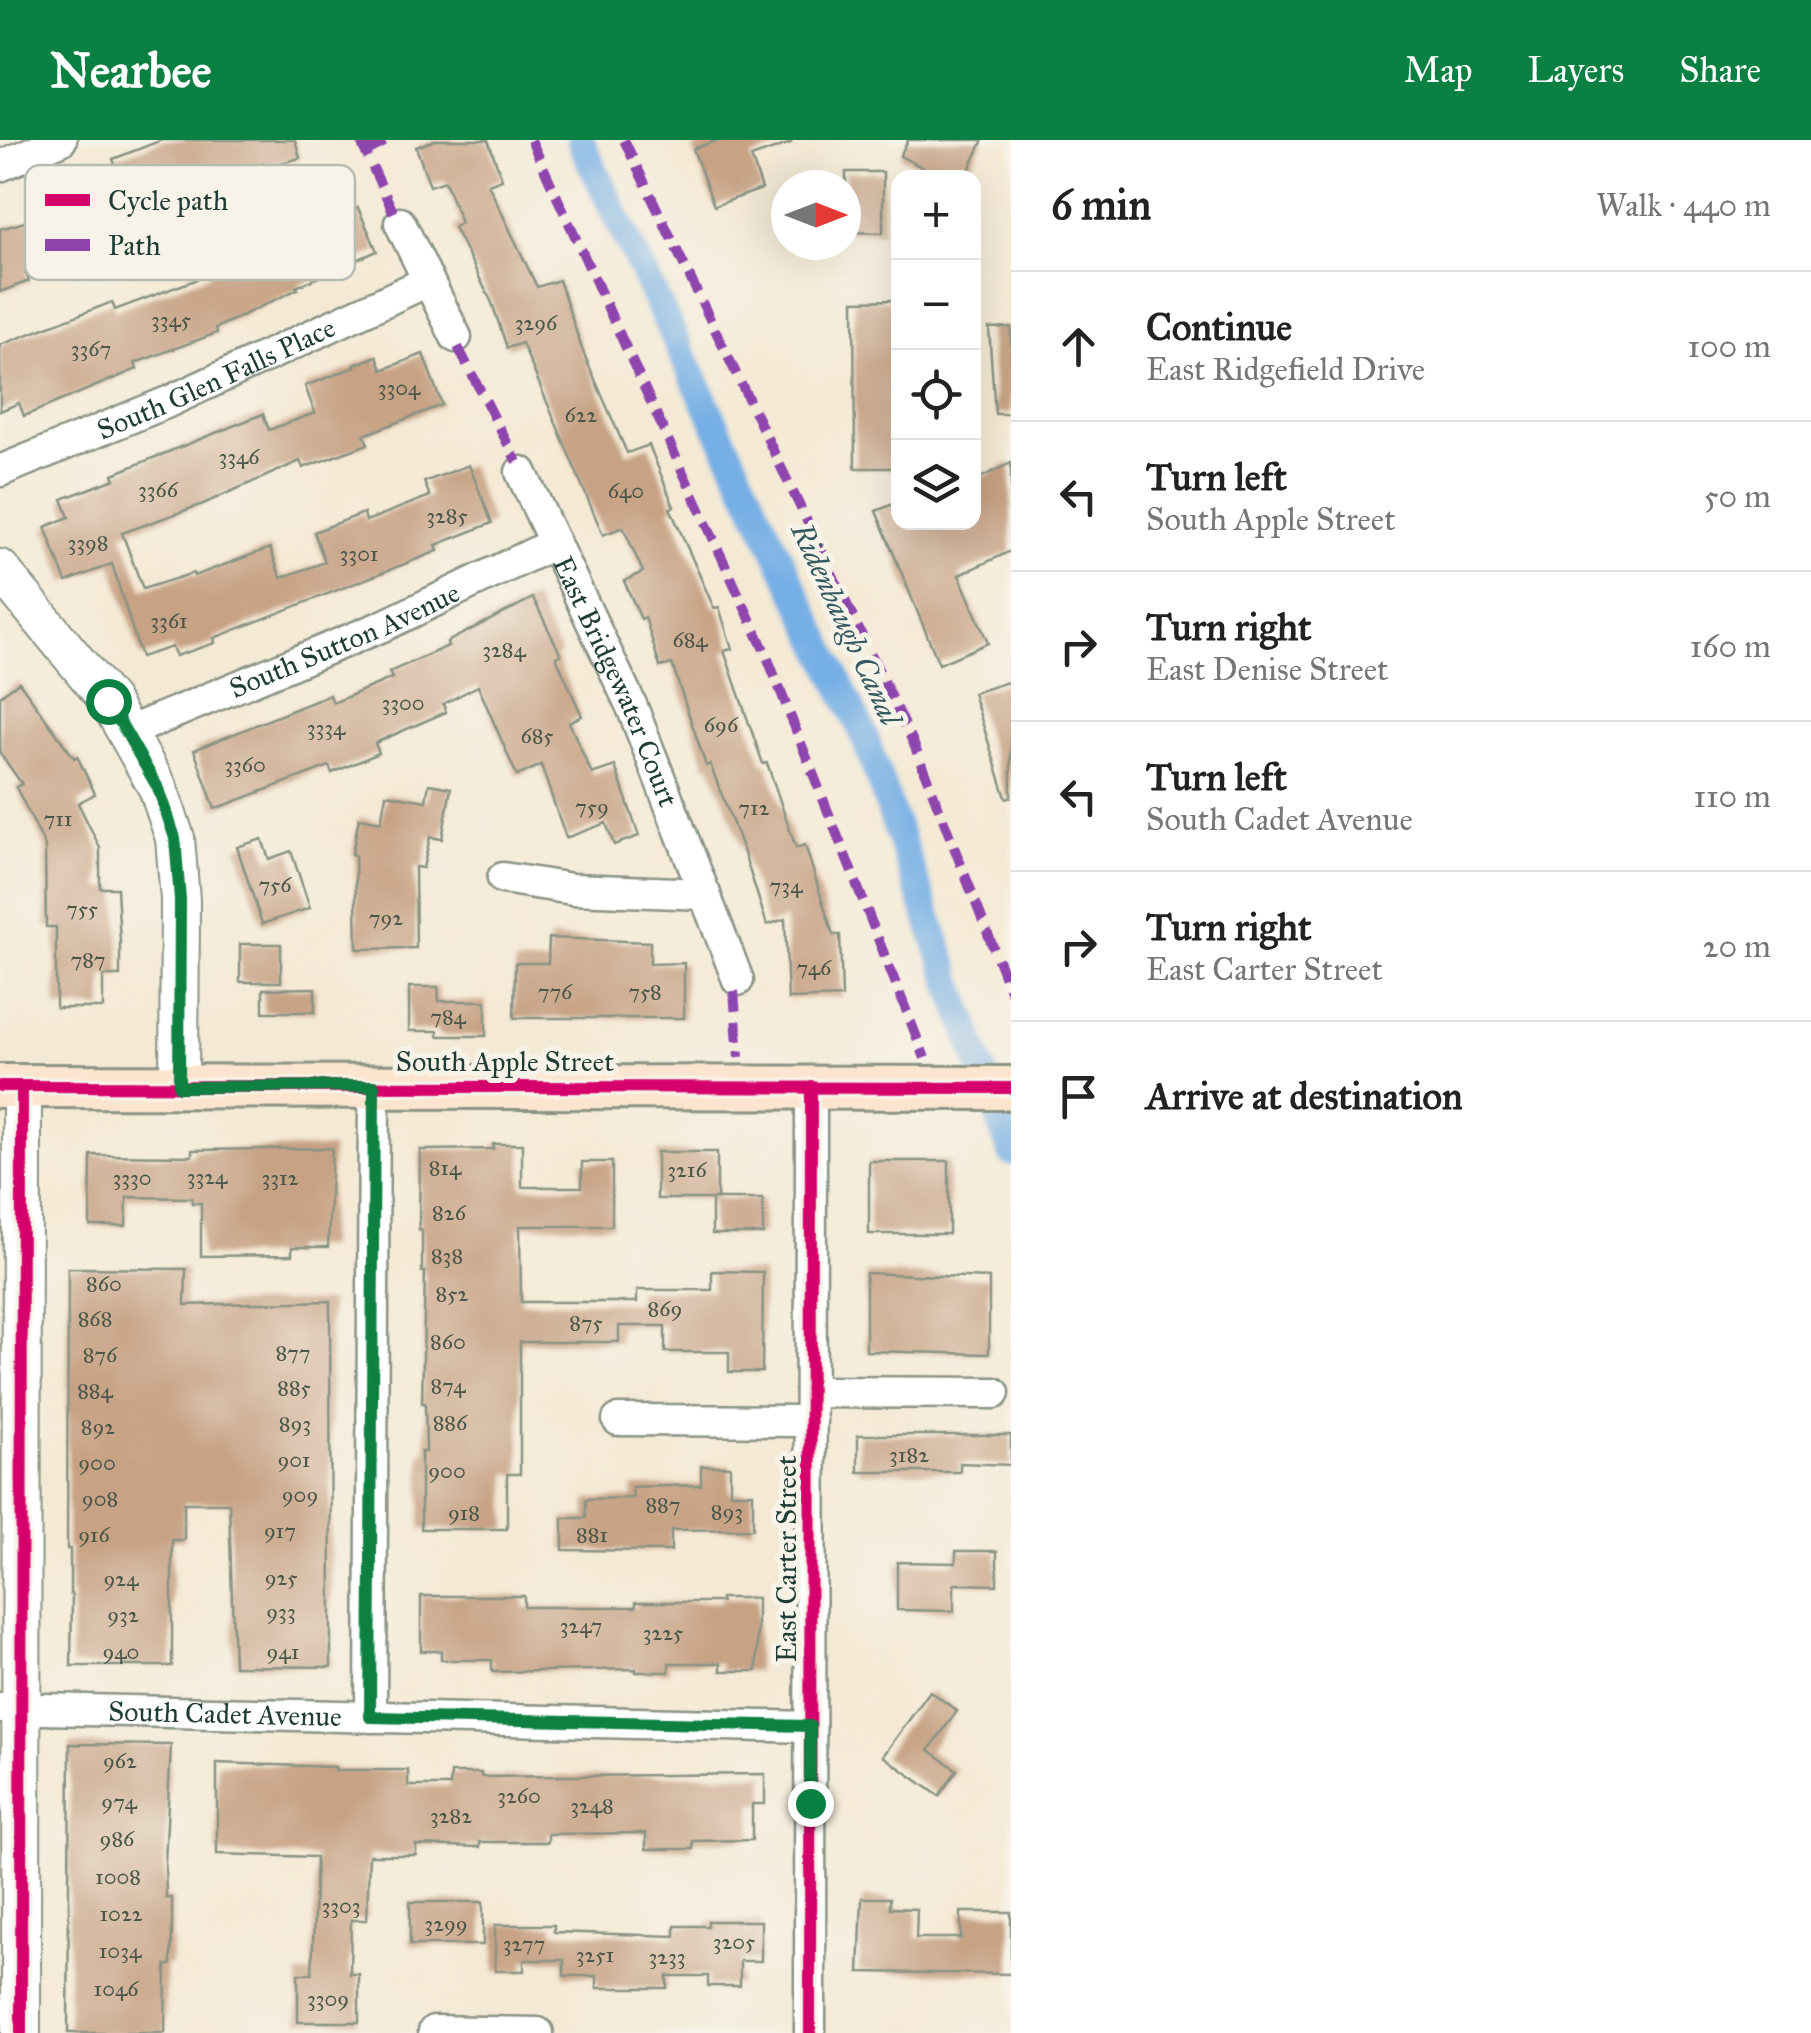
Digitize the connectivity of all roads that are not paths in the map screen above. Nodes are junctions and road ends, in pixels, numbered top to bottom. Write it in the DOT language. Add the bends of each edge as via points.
graph roads {
  1 [pos="60,140"];
  2 [pos="0,166"];
  3 [pos="400,223"];
  4 [pos="428,281"];
  5 [pos="456,338"];
  6 [pos="0,471"];
  7 [pos="520,472"];
  8 [pos="556,543"];
  9 [pos="0,568"];
  10 [pos="128,732"];
  11 [pos="503,878"];
  12 [pos="704,894"];
  13 [pos="738,980"];
  14 [pos="11,1086"];
  15 [pos="374,1086"];
  16 [pos="811,1086"];
  17 [pos="179,1087"];
  18 [pos="1011,1088"];
  19 [pos="994,1393"];
  20 [pos="811,1406"];
  21 [pos="618,1420"];
  22 [pos="11,1709"];
  23 [pos="370,1717"];
  24 [pos="810,1726"];
  25 [pos="434,2032"];
  26 [pos="21,2033"];
  27 [pos="538,2033"];
  28 [pos="810,2033"];
  1 -- 2 [label="street"];
  3 -- 4 [label="street"];
  4 -- 5 [label="street"];
  4 -- 6 [label="street, South Glen Falls Place" via="168,402"];
  7 -- 8 [label="street, East Bridgewater Court"];
  8 -- 10 [label="street, South Sutton Avenue" via="384,625"];
  8 -- 12 [label="street, East Bridgewater Court" via="632,706"];
  9 -- 10 [label="street"];
  10 -- 17 [label="street" via="175,838"];
  11 -- 12 [label="street" via="572,890"];
  12 -- 13 [label="street, East Bridgewater Court"];
  14 -- 17 [label="main road, South Apple Street"];
  14 -- 22 [label="street"];
  15 -- 16 [label="main road, South Apple Street"];
  15 -- 17 [label="main road, South Apple Street"];
  15 -- 23 [label="street"];
  16 -- 18 [label="main road, South Apple Street"];
  16 -- 20 [label="street, East Carter Street"];
  19 -- 20 [label="street"];
  20 -- 21 [label="street, East Carter Street"];
  20 -- 24 [label="street, East Carter Street"];
  22 -- 23 [label="street, South Cadet Avenue"];
  22 -- 26 [label="street"];
  23 -- 24 [label="street, South Cadet Avenue"];
  24 -- 28 [label="street, East Carter Street"];
  25 -- 27 [label="street"];
}
